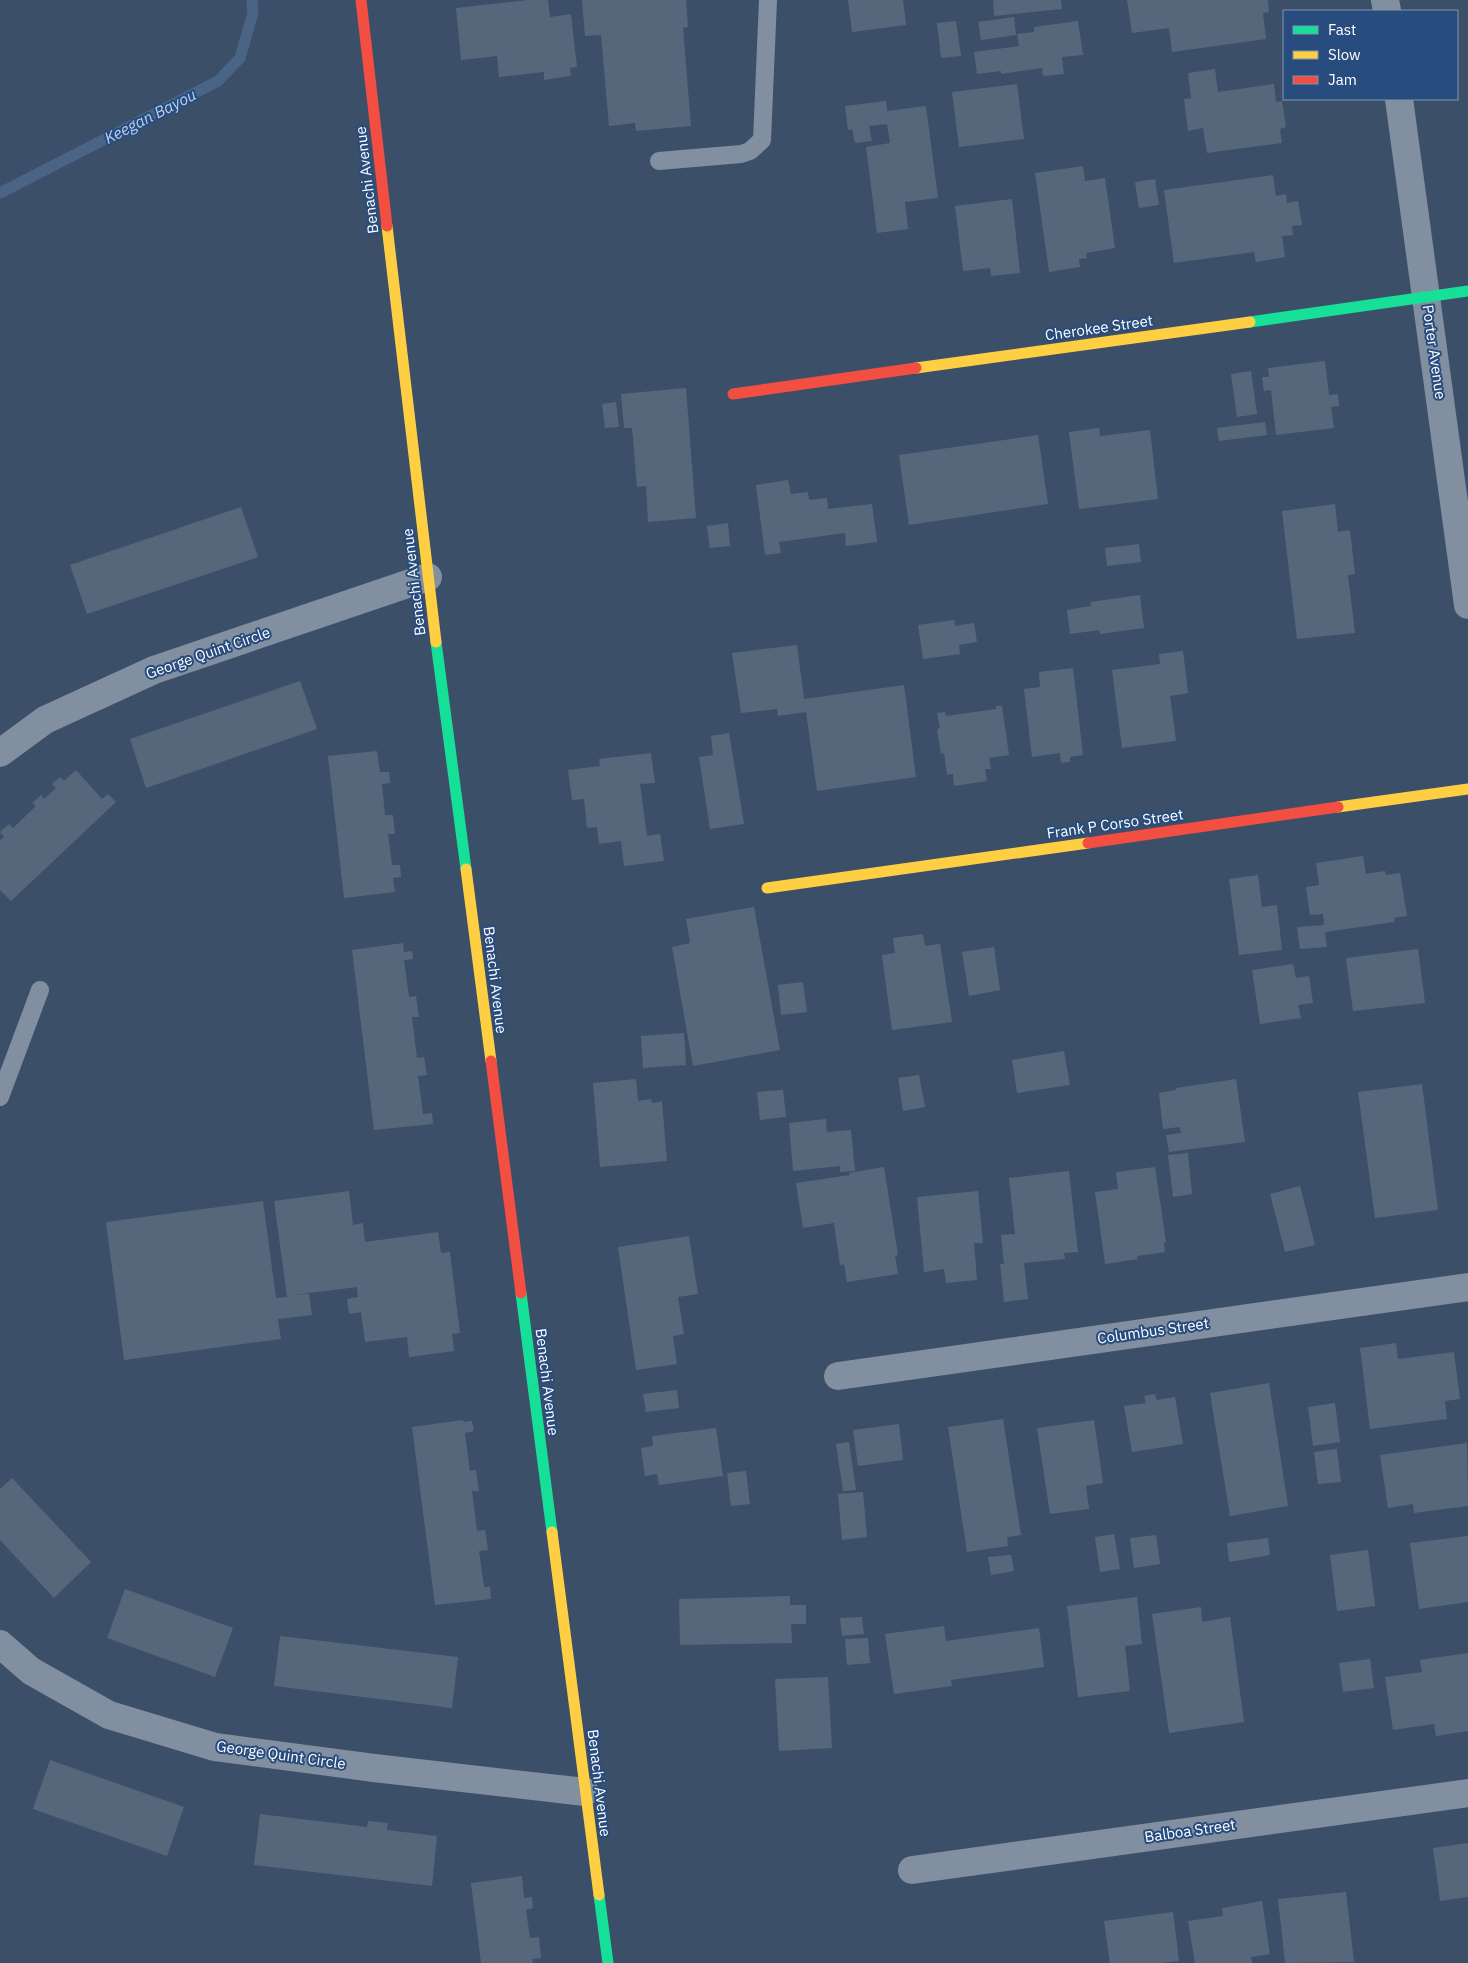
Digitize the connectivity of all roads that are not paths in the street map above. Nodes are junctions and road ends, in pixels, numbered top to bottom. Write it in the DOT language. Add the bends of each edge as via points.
graph roads {
  1 [pos="361,0"];
  2 [pos="768,0"];
  3 [pos="1399,100"];
  4 [pos="659,161"];
  5 [pos="1468,291"];
  6 [pos="1427,297"];
  7 [pos="733,394"];
  8 [pos="428,577"];
  9 [pos="1468,605"];
  10 [pos="0,753"];
  11 [pos="1468,790"];
  12 [pos="767,888"];
  13 [pos="40,990"];
  14 [pos="0,1097"];
  15 [pos="1468,1287"];
  16 [pos="838,1376"];
  17 [pos="0,1644"];
  18 [pos="585,1792"];
  19 [pos="1468,1793"];
  20 [pos="912,1870"];
  21 [pos="608,1963"];
  1 -- 8 [label="street, Benachi Avenue"];
  2 -- 4 [label="lane" via="762,140 741,154"];
  3 -- 6 [label="street, Porter Avenue"];
  5 -- 6 [label="street, Cherokee Street"];
  6 -- 7 [label="street, Cherokee Street"];
  6 -- 9 [label="street, Porter Avenue"];
  8 -- 10 [label="street, George Quint Circle" via="154,670 45,720"];
  8 -- 18 [label="street, Benachi Avenue"];
  11 -- 12 [label="street, Frank P Corso Street"];
  13 -- 14 [label="lane"];
  15 -- 16 [label="street, Columbus Street"];
  17 -- 18 [label="street, George Quint Circle" via="30,1671 109,1715 215,1746"];
  18 -- 21 [label="street, Benachi Avenue"];
  19 -- 20 [label="street, Balboa Street"];
}
